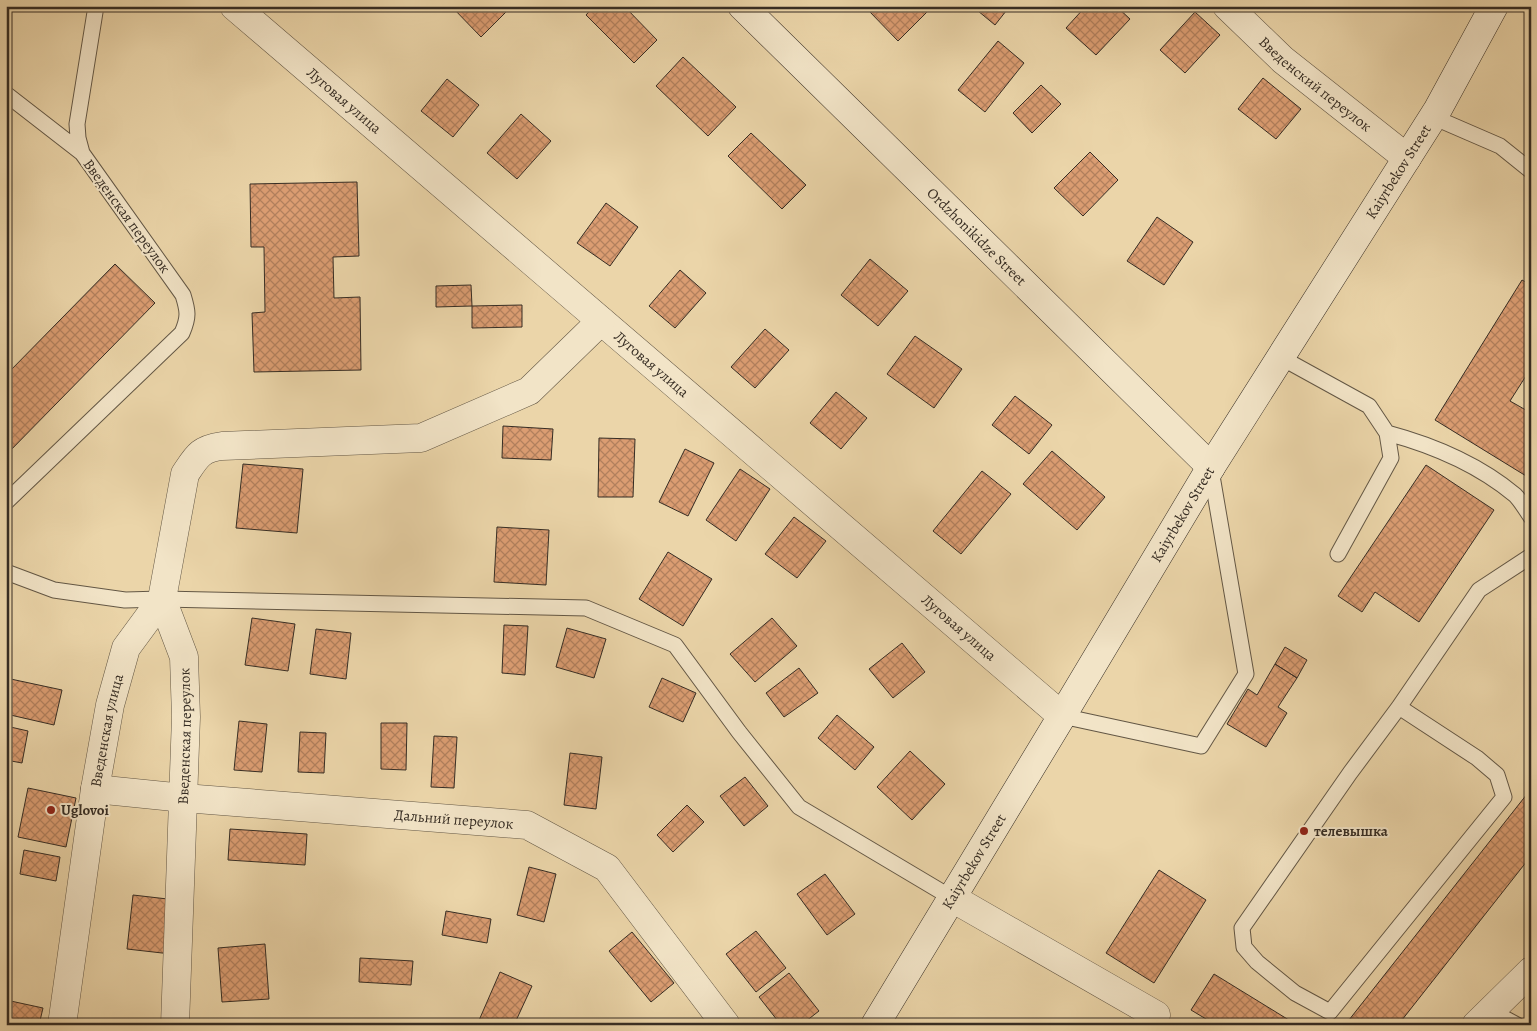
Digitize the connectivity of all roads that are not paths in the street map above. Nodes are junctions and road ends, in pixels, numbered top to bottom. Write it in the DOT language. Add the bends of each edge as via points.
graph roads {
  1 [pos="742,6"];
  2 [pos="1227,6"];
  3 [pos="1494,6"];
  4 [pos="241,8"];
  5 [pos="98,9"];
  6 [pos="6,94"];
  7 [pos="1433,117"];
  8 [pos="82,153"];
  9 [pos="1407,158"];
  10 [pos="1531,171"];
  11 [pos="601,321"];
  12 [pos="1280,357"];
  13 [pos="1387,433"];
  14 [pos="1210,467"];
  15 [pos="6,502"];
  16 [pos="1531,517"];
  17 [pos="1338,554"];
  18 [pos="1531,556"];
  19 [pos="6,572"];
  20 [pos="162,599"];
  21 [pos="1399,707"];
  22 [pos="1062,716"];
  23 [pos="95,789"];
  24 [pos="184,798"];
  25 [pos="952,898"];
  26 [pos="1531,970"];
  27 [pos="1483,1018"];
  28 [pos="62,1025"];
  29 [pos="175,1025"];
  30 [pos="726,1025"];
  31 [pos="875,1025"];
  32 [pos="1150,1025"];
  33 [pos="1517,1025"];
  1 -- 14 [label="street, Ordzhonikidze Street"];
  2 -- 9 [label="street, Введенский переулок" via="1283,60"];
  3 -- 7 [label="street, Kaiyrbekov Street"];
  4 -- 11 [label="street, Луговая улица"];
  5 -- 8 [label="lane, Введенская переулок" via="78,124"];
  6 -- 8 [label="lane"];
  7 -- 9 [label="street, Kaiyrbekov Street"];
  7 -- 10 [label="lane" via="1500,146"];
  8 -- 15 [label="lane, Введенская переулок" via="183,294 188,321 182,333"];
  9 -- 12 [label="street, Kaiyrbekov Street"];
  11 -- 20 [label="street" via="528,391 421,438 208,448 196,456 186,474"];
  11 -- 22 [label="street, Луговая улица"];
  12 -- 13 [label="lane" via="1369,406"];
  12 -- 14 [label="street, Kaiyrbekov Street"];
  13 -- 16 [label="lane" via="1435,447 1485,474 1516,496"];
  13 -- 17 [label="lane" via="1391,458"];
  14 -- 22 [label="street, Kaiyrbekov Street"];
  14 -- 22 [label="lane" via="1246,674 1201,746"];
  18 -- 21 [label="lane" via="1478,590"];
  19 -- 20 [label="lane" via="54,590 125,600"];
  20 -- 23 [label="street, Введенская улица" via="126,648 110,705"];
  20 -- 24 [label="street, Введенская переулок" via="184,657"];
  20 -- 25 [label="lane" via="586,608 675,645 799,807"];
  21 -- 21 [label="lane" via="1242,928 1244,947 1257,962 1294,993 1330,1012 1504,797 1497,775 1478,758"];
  22 -- 25 [label="street, Kaiyrbekov Street"];
  23 -- 24 [label="street, Дальний переулок"];
  23 -- 28 [label="street, Введенская улица"];
  24 -- 29 [label="street, Введенская переулок"];
  24 -- 30 [label="street, Дальний переулок" via="528,825 607,868"];
  25 -- 31 [label="street, Kaiyrbekov Street"];
  25 -- 32 [label="street" via="1156,1015"];
  26 -- 27 [label="street"];
  27 -- 33 [label="lane"];
}
